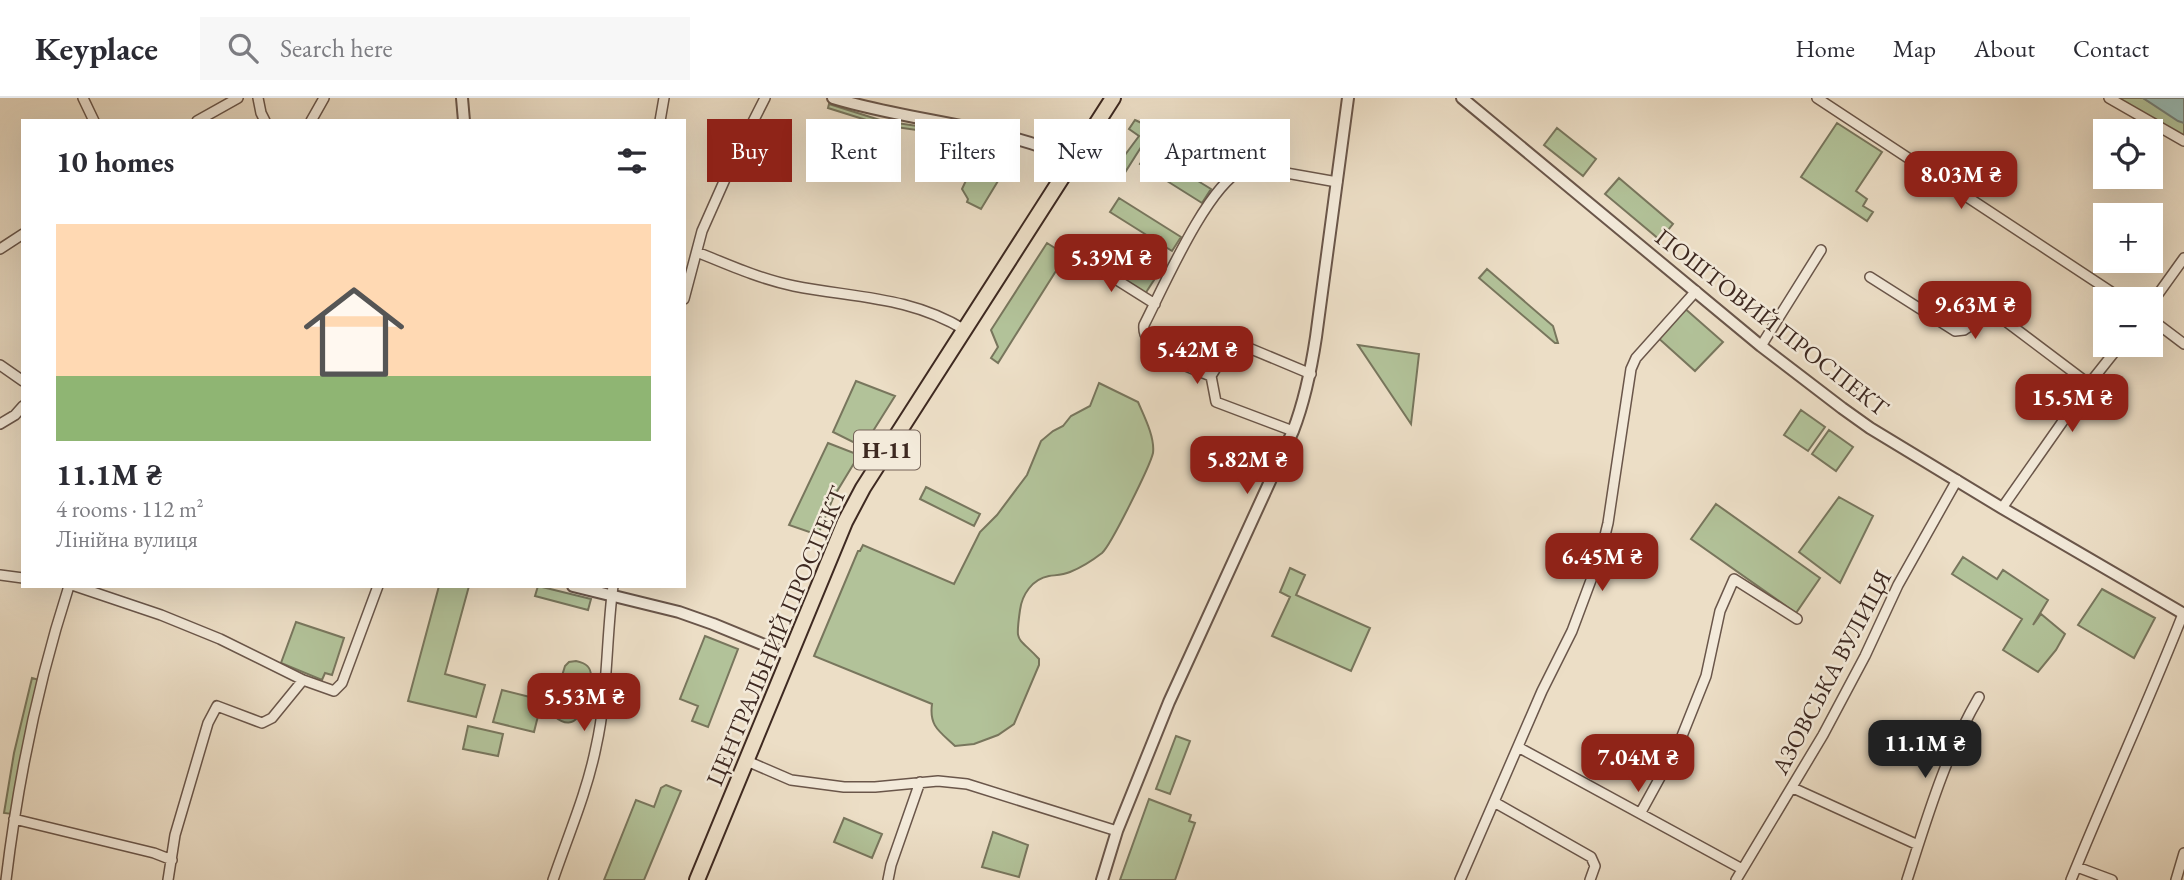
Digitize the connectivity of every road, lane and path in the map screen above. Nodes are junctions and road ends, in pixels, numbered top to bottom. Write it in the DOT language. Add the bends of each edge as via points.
graph roads {
  1 [pos="83,98"];
  2 [pos="238,98"];
  3 [pos="257,98"];
  4 [pos="324,98"];
  5 [pos="462,98"];
  6 [pos="663,98"];
  7 [pos="765,98"];
  8 [pos="833,98"];
  9 [pos="1113,98"];
  10 [pos="1348,98"];
  11 [pos="1462,98"];
  12 [pos="1816,98"];
  13 [pos="2109,98"];
  14 [pos="93,119"];
  15 [pos="201,119"];
  16 [pos="264,119"];
  17 [pos="312,119"];
  18 [pos="464,119"];
  19 [pos="660,119"];
  20 [pos="1099,119"];
  21 [pos="2184,141"];
  22 [pos="1034,144"];
  23 [pos="1058,182"];
  24 [pos="1337,182"];
  25 [pos="21,235"];
  26 [pos="0,249"];
  27 [pos="1821,250"];
  28 [pos="697,252"];
  29 [pos="1082,258"];
  30 [pos="2184,258"];
  31 [pos="1870,277"];
  32 [pos="2104,287"];
  33 [pos="2163,287"];
  34 [pos="1696,291"];
  35 [pos="686,292"];
  36 [pos="1155,304"];
  37 [pos="2163,328"];
  38 [pos="965,330"];
  39 [pos="2184,344"];
  40 [pos="1761,346"];
  41 [pos="2110,357"];
  42 [pos="0,365"];
  43 [pos="1311,374"];
  44 [pos="1211,376"];
  45 [pos="21,380"];
  46 [pos="2089,384"];
  47 [pos="21,408"];
  48 [pos="0,424"];
  49 [pos="1293,431"];
  50 [pos="1956,481"];
  51 [pos="2002,508"];
  52 [pos="0,575"];
  53 [pos="21,578"];
  54 [pos="68,588"];
  55 [pos="81,588"];
  56 [pos="377,588"];
  57 [pos="589,588"];
  58 [pos="613,591"];
  59 [pos="2184,614"];
  60 [pos="1797,619"];
  61 [pos="790,656"];
  62 [pos="303,680"];
  63 [pos="1979,697"];
  64 [pos="1518,747"];
  65 [pos="747,761"];
  66 [pos="920,782"];
  67 [pos="1793,788"];
  68 [pos="1494,802"];
  69 [pos="1641,812"];
  70 [pos="14,819"];
  71 [pos="1117,831"];
  72 [pos="1918,845"];
  73 [pos="2184,853"];
  74 [pos="172,860"];
  75 [pos="2077,867"];
  76 [pos="1742,869"];
  77 [pos="6,880"];
  78 [pos="168,880"];
  79 [pos="553,880"];
  80 [pos="697,880"];
  81 [pos="888,880"];
  82 [pos="1102,880"];
  83 [pos="1460,880"];
  84 [pos="1590,880"];
  85 [pos="1736,880"];
  86 [pos="1907,880"];
  87 [pos="2071,880"];
  88 [pos="2112,880"];
  89 [pos="2176,880"];
  1 -- 14 [label="street"];
  2 -- 15 [label="street"];
  3 -- 16 [label="street"];
  4 -- 17 [label="street"];
  5 -- 18 [label="street"];
  6 -- 19 [label="street"];
  7 -- 28 [label="street" via="711,210"];
  8 -- 22 [label="street"];
  9 -- 20 [label="main road, ЦЕНТРАЛЬНИЙ ПРОСПЕКТ / Н-11"];
  10 -- 24 [label="street"];
  11 -- 34 [label="street, ПОШТОВИЙ ПРОСПЕКТ"];
  12 -- 32 [label="street"];
  13 -- 21 [label="street"];
  23 -- 38 [label="main road, ЦЕНТРАЛЬНИЙ ПРОСПЕКТ / Н-11"];
  24 -- 36 [label="street" via="1263,168 1241,170 1218,190"];
  24 -- 43 [label="street"];
  25 -- 26 [label="street"];
  27 -- 40 [label="street"];
  28 -- 35 [label="street"];
  28 -- 38 [label="street" via="768,280 921,308"];
  29 -- 36 [label="street"];
  30 -- 33 [label="street"];
  31 -- 46 [label="street" via="1955,331 1964,331 1986,315 2000,317"];
  34 -- 40 [label="street, ПОШТОВИЙ ПРОСПЕКТ"];
  34 -- 64 [label="street" via="1631,369 1600,556 1572,632"];
  36 -- 44 [label="street" via="1144,325 1146,339 1168,360"];
  37 -- 39 [label="street"];
  38 -- 61 [label="main road, ЦЕНТРАЛЬНИЙ ПРОСПЕКТ / Н-11" via="863,488"];
  40 -- 50 [label="street, ПОШТОВИЙ ПРОСПЕКТ" via="1851,415"];
  41 -- 46 [label="street"];
  42 -- 45 [label="street"];
  43 -- 44 [label="street" via="1237,345 1229,347"];
  43 -- 49 [label="street"];
  44 -- 49 [label="street" via="1216,401"];
  46 -- 51 [label="street"];
  47 -- 48 [label="street"];
  49 -- 71 [label="street" via="1169,702"];
  50 -- 51 [label="street, ПОШТОВИЙ ПРОСПЕКТ"];
  50 -- 67 [label="street, АЗОВСЬКА ВУЛИЦЯ"];
  51 -- 59 [label="street, ПОШТОВИЙ ПРОСПЕКТ"];
  52 -- 53 [label="street"];
  54 -- 70 [label="street" via="50,643"];
  55 -- 62 [label="street" via="208,634"];
  56 -- 62 [label="street" via="340,687 331,691"];
  57 -- 58 [label="street"];
  58 -- 61 [label="street"];
  58 -- 79 [label="street" via="596,747"];
  59 -- 75 [label="street"];
  60 -- 69 [label="street" via="1734,579 1720,611 1706,676 1680,741"];
  61 -- 65 [label="main road, ЦЕНТРАЛЬНИЙ ПРОСПЕКТ / Н-11"];
  62 -- 74 [label="street" via="266,722 217,706 175,835"];
  63 -- 72 [label="street"];
  64 -- 68 [label="street"];
  64 -- 69 [label="street"];
  65 -- 66 [label="street" via="791,780 844,787"];
  65 -- 80 [label="main road, ЦЕНТРАЛЬНИЙ ПРОСПЕКТ / Н-11"];
  66 -- 71 [label="street" via="967,784"];
  66 -- 81 [label="street"];
  67 -- 72 [label="street"];
  67 -- 76 [label="street, АЗОВСЬКА ВУЛИЦЯ"];
  68 -- 83 [label="street"];
  68 -- 84 [label="street" via="1591,857 1595,866"];
  69 -- 76 [label="street"];
  70 -- 74 [label="street"];
  70 -- 77 [label="street"];
  71 -- 82 [label="street"];
  72 -- 86 [label="street"];
  73 -- 89 [label="street"];
  74 -- 78 [label="street"];
  75 -- 87 [label="street"];
  75 -- 88 [label="street"];
  76 -- 85 [label="street, АЗОВСЬКА ВУЛИЦЯ"];
}
